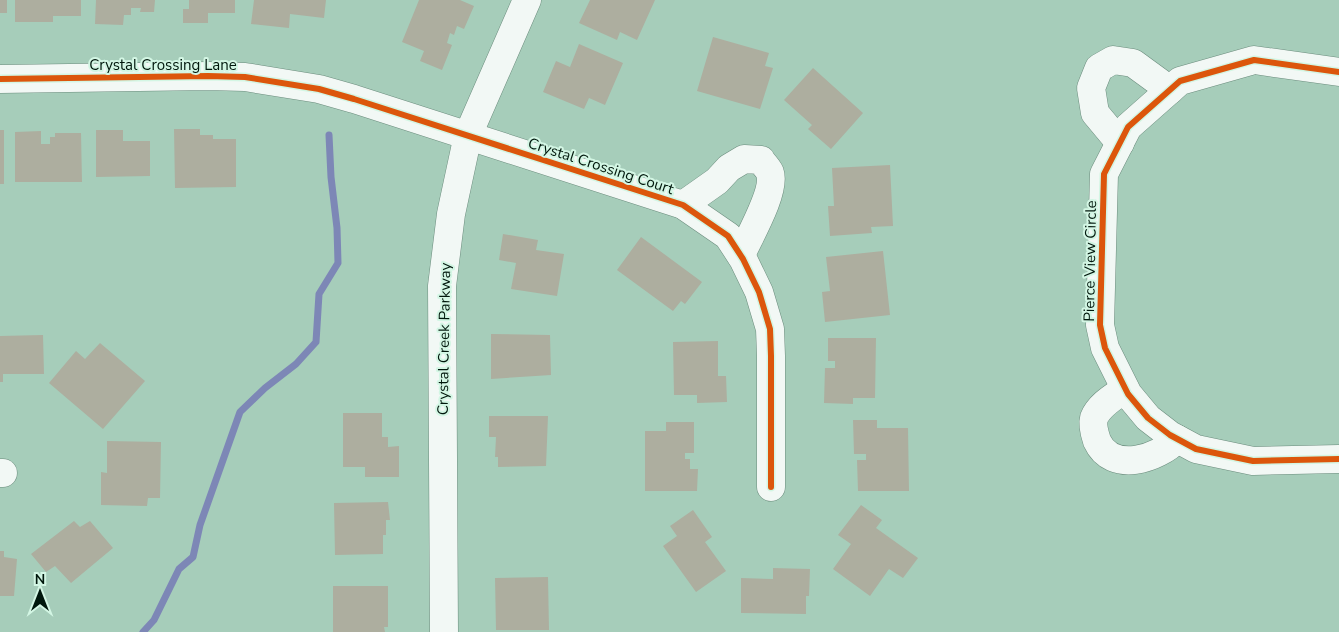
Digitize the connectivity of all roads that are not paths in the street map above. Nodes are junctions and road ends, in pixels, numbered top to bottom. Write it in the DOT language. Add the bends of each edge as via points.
graph roads {
  1 [pos="528,0"];
  2 [pos="1339,72"];
  3 [pos="0,78"];
  4 [pos="1170,90"];
  5 [pos="468,135"];
  6 [pos="1120,142"];
  7 [pos="683,205"];
  8 [pos="741,255"];
  9 [pos="1125,389"];
  10 [pos="1177,439"];
  11 [pos="1339,459"];
  12 [pos="771,488"];
  13 [pos="444,632"];
  1 -- 5 [label="street, Crystal Creek Parkway"];
  2 -- 4 [label="street, Pierce View Circle" via="1254,60 1180,81"];
  3 -- 5 [label="street, Crystal Crossing Lane" via="245,77 319,89"];
  4 -- 6 [label="street, Pierce View Circle" via="1128,127"];
  4 -- 6 [label="street" via="1132,64 1113,60 1100,68 1091,88 1095,112"];
  5 -- 7 [label="street, Crystal Crossing Court"];
  5 -- 13 [label="street, Crystal Creek Parkway" via="451,214 442,286"];
  6 -- 9 [label="street, Pierce View Circle" via="1104,174 1100,325 1105,348"];
  7 -- 8 [label="street, Crystal Crossing Court" via="728,236"];
  7 -- 8 [label="street, Crystal Crossing Court" via="744,158 761,160 770,173 770,189"];
  8 -- 12 [label="street, Crystal Crossing Court" via="759,292 770,329"];
  9 -- 10 [label="street, Pierce View Circle" via="1148,418"];
  9 -- 10 [label="street" via="1105,403 1094,418 1094,434 1101,448 1114,459 1132,460 1154,456"];
  10 -- 11 [label="street, Pierce View Circle" via="1196,449 1253,461"];
}
